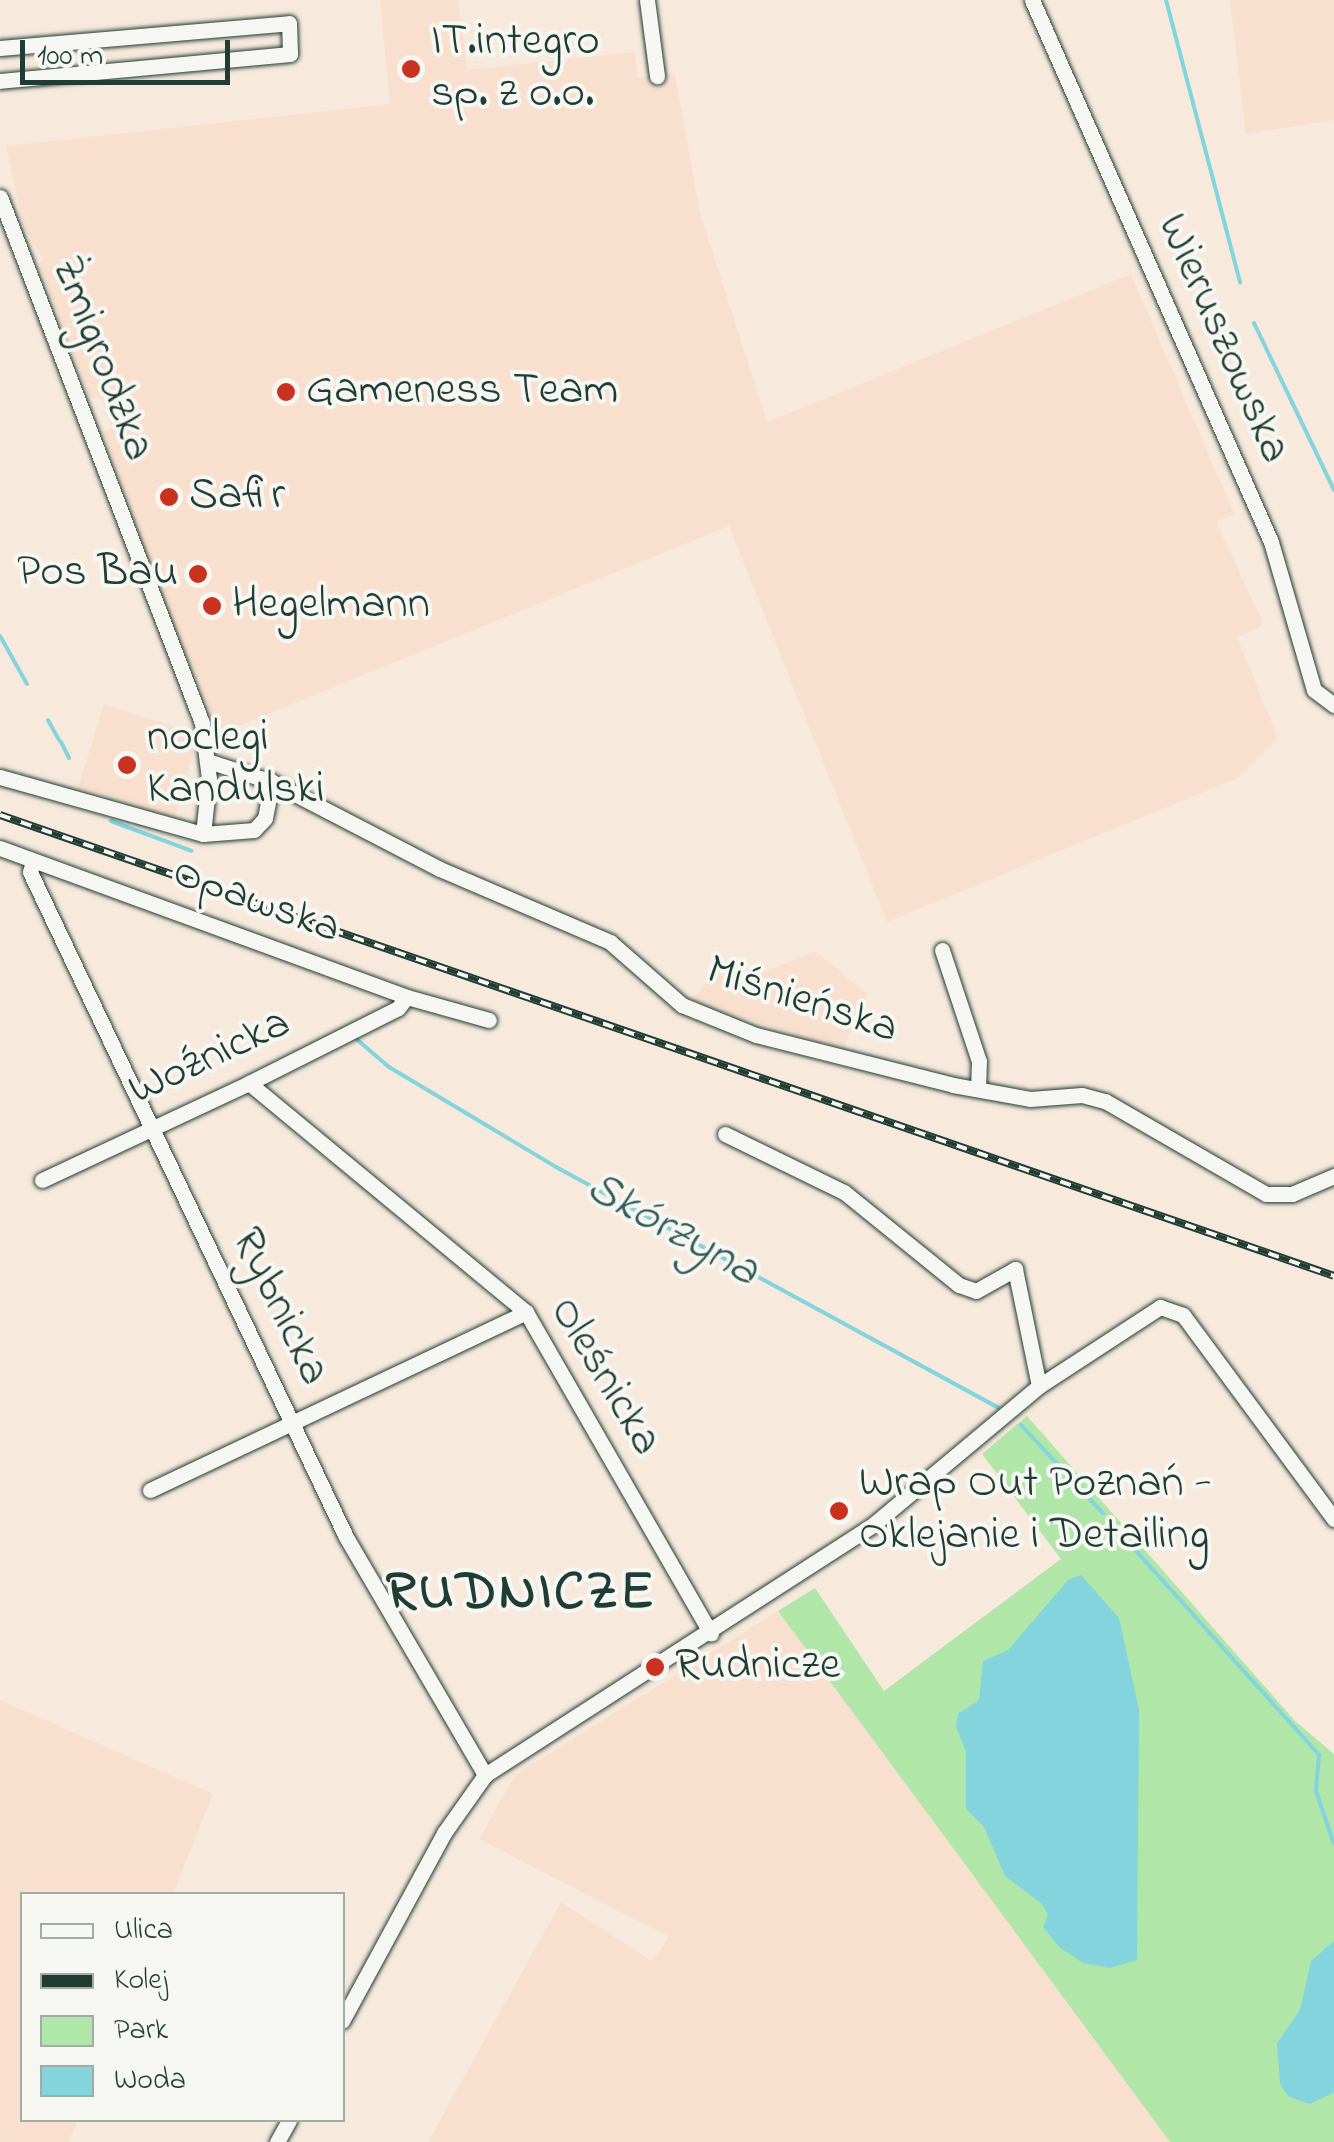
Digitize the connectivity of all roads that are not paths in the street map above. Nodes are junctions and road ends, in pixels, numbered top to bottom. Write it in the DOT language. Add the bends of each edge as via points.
graph roads {
  1 [pos="648,0"];
  2 [pos="1032,0"];
  3 [pos="0,48"];
  4 [pos="658,76"];
  5 [pos="0,81"];
  6 [pos="0,197"];
  7 [pos="1334,706"];
  8 [pos="208,761"];
  9 [pos="0,777"];
  10 [pos="272,782"];
  11 [pos="203,834"];
  12 [pos="0,848"];
  13 [pos="34,861"];
  14 [pos="942,950"];
  15 [pos="407,997"];
  16 [pos="489,1020"];
  17 [pos="248,1084"];
  18 [pos="978,1089"];
  19 [pos="150,1128"];
  20 [pos="725,1134"];
  21 [pos="1334,1176"];
  22 [pos="42,1180"];
  23 [pos="526,1312"];
  24 [pos="1039,1386"];
  25 [pos="292,1422"];
  26 [pos="150,1490"];
  27 [pos="1334,1519"];
  28 [pos="711,1634"];
  29 [pos="484,1775"];
  30 [pos="345,2014"];
  1 -- 4 [label="street"];
  2 -- 7 [label="street, Wieruszowska" via="1270,542 1314,690"];
  3 -- 5 [label="street" via="289,23 290,54"];
  6 -- 8 [label="street, Żmigrodzka" via="202,723"];
  8 -- 10 [label="street, Miśnieńska"];
  8 -- 11 [label="street, Żmigrodzka"];
  9 -- 11 [label="street"];
  10 -- 11 [label="street" via="264,818 254,830"];
  10 -- 18 [label="street, Miśnieńska" via="440,869 610,942 682,1005 756,1035"];
  12 -- 13 [label="street, Opawska"];
  13 -- 15 [label="street, Opawska"];
  13 -- 19 [label="street, Rybnicka" via="30,872"];
  14 -- 18 [label="street" via="980,1061"];
  15 -- 16 [label="street, Opawska"];
  15 -- 17 [label="street, Woźnicka" via="398,1008"];
  17 -- 19 [label="street, Woźnicka"];
  17 -- 23 [label="street, Oleśnicka"];
  18 -- 21 [label="street, Miśnieńska" via="1030,1099 1082,1095 1105,1101 1266,1194 1292,1194"];
  19 -- 22 [label="street, Woźnicka"];
  19 -- 25 [label="street, Rybnicka"];
  20 -- 24 [label="street" via="844,1192 959,1285 976,1291 1015,1269"];
  23 -- 25 [label="street"];
  23 -- 28 [label="street, Oleśnicka"];
  24 -- 27 [label="street" via="1160,1307 1175,1309"];
  24 -- 28 [label="street" via="874,1524"];
  25 -- 26 [label="street"];
  25 -- 29 [label="street, Rybnicka" via="346,1537"];
  28 -- 29 [label="street"];
  29 -- 30 [label="street" via="444,1833"];
}
